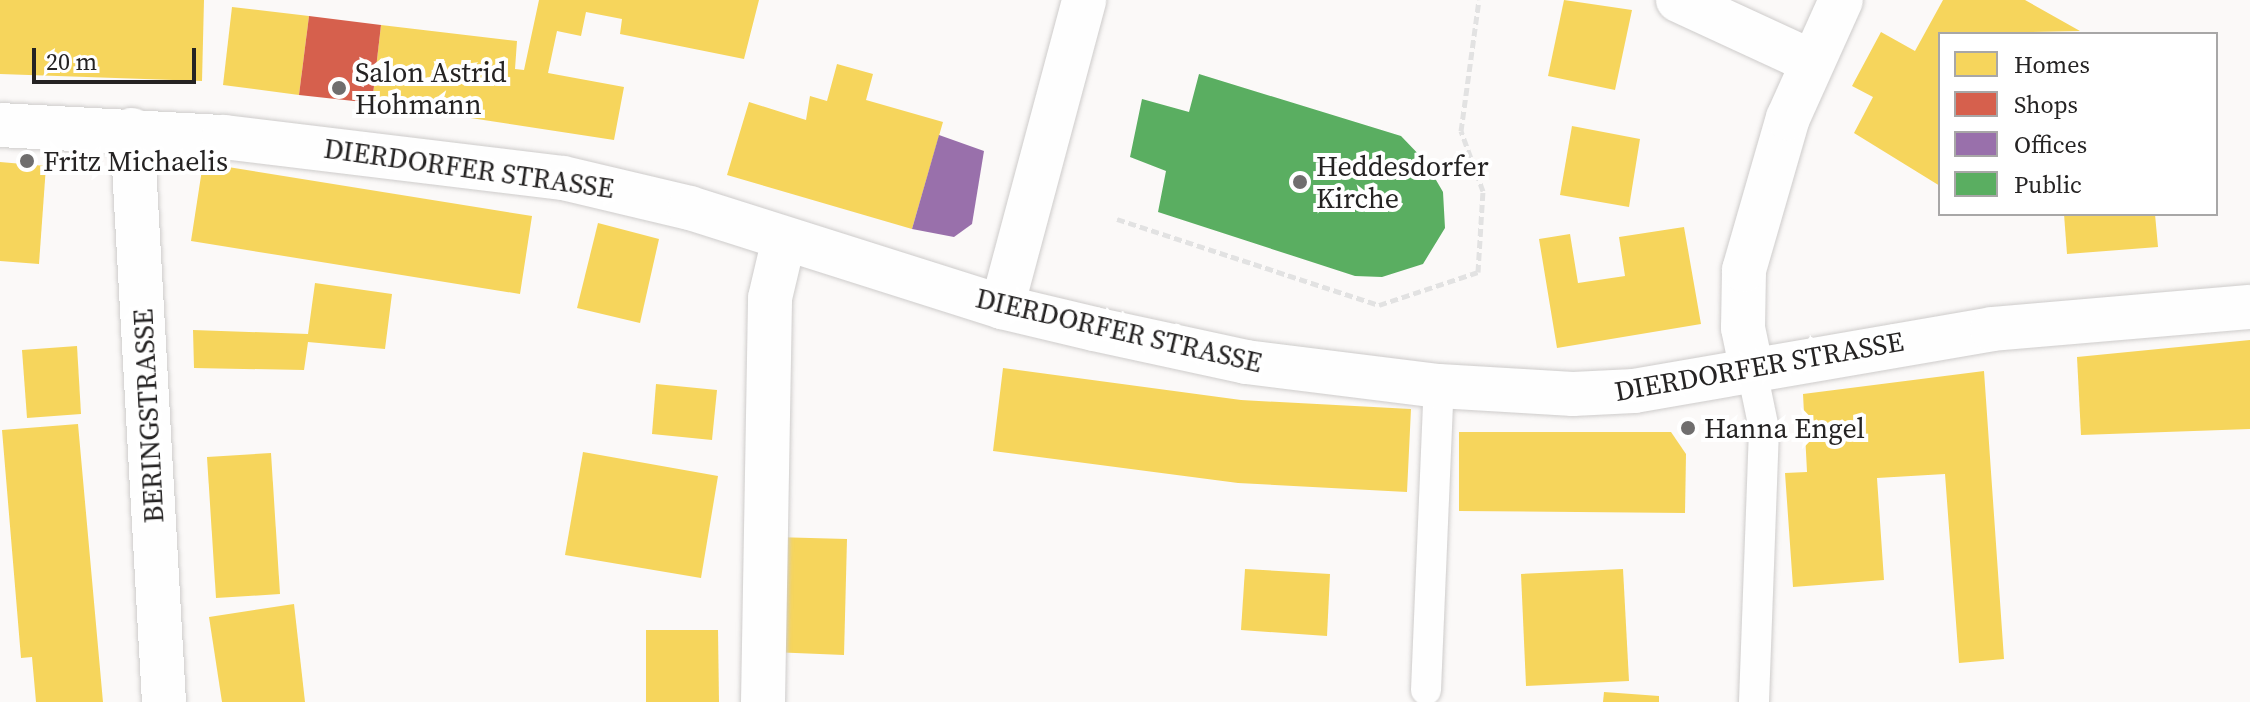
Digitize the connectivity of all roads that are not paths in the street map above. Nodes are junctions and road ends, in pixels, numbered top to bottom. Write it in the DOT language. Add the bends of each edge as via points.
graph roads {
  1 [pos="1084,0"];
  2 [pos="1678,0"];
  3 [pos="1841,0"];
  4 [pos="1812,62"];
  5 [pos="0,125"];
  6 [pos="132,130"];
  7 [pos="784,239"];
  8 [pos="1002,307"];
  9 [pos="2250,307"];
  10 [pos="1752,371"];
  11 [pos="1439,386"];
  12 [pos="1426,690"];
  13 [pos="164,702"];
  14 [pos="763,702"];
  15 [pos="1754,702"];
  1 -- 8 [label="street"];
  2 -- 4 [label="street"];
  3 -- 4 [label="street"];
  4 -- 10 [label="street" via="1772,163 1744,270 1743,328"];
  5 -- 6 [label="street, DIERDORFER STRASSE"];
  6 -- 7 [label="street, DIERDORFER STRASSE" via="494,166 627,191"];
  6 -- 13 [label="street, BERINGSTRASSE"];
  7 -- 8 [label="street, DIERDORFER STRASSE"];
  7 -- 14 [label="street" via="770,298"];
  8 -- 11 [label="street, DIERDORFER STRASSE" via="1246,362"];
  9 -- 10 [label="street, DIERDORFER STRASSE" via="1992,329 1823,354"];
  10 -- 11 [label="street, DIERDORFER STRASSE" via="1634,391 1573,394"];
  10 -- 15 [label="lane" via="1764,429"];
  11 -- 12 [label="lane"];
}
